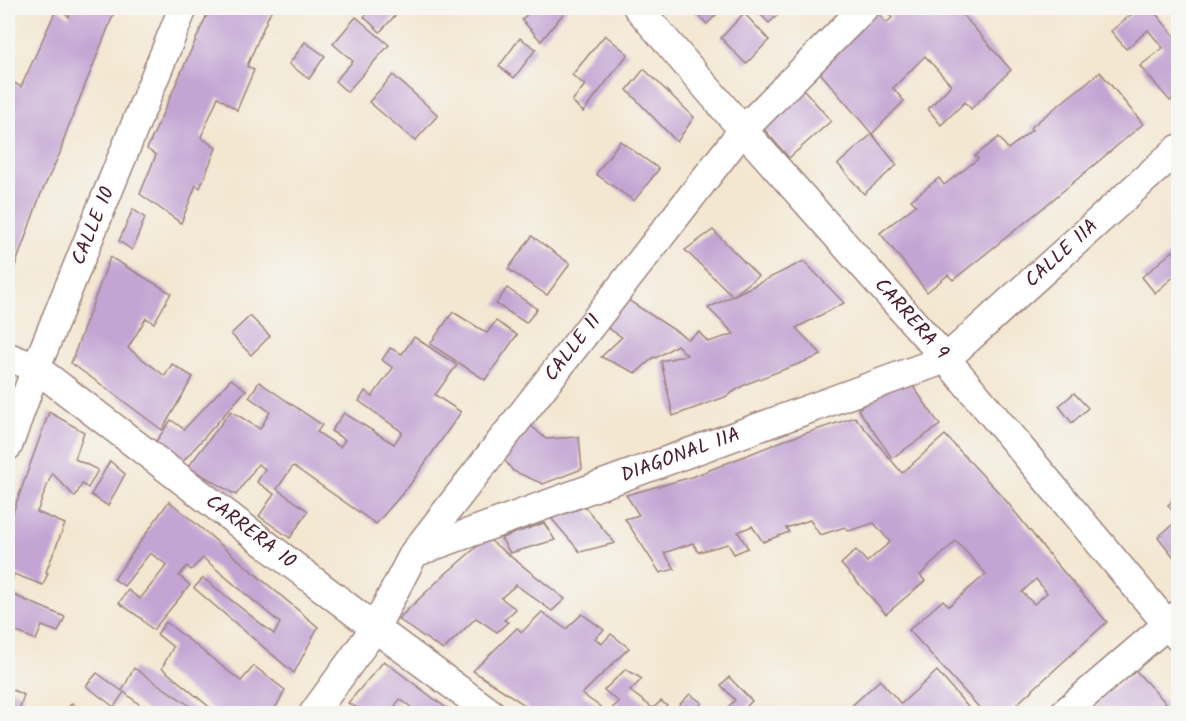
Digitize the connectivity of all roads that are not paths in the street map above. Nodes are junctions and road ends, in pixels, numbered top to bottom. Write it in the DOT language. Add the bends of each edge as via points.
graph roads {
  1 [pos="183,8"];
  2 [pos="638,8"];
  3 [pos="864,8"];
  4 [pos="743,130"];
  5 [pos="1179,149"];
  6 [pos="8,357"];
  7 [pos="946,359"];
  8 [pos="36,368"];
  9 [pos="8,446"];
  10 [pos="414,553"];
  11 [pos="1175,626"];
  12 [pos="375,628"];
  13 [pos="313,714"];
  14 [pos="492,714"];
  15 [pos="1063,714"];
  1 -- 8 [label="street, CALLE 10"];
  2 -- 4 [label="street, CARRERA 9"];
  3 -- 4 [label="street, CALLE 11"];
  4 -- 7 [label="street, CARRERA 9"];
  4 -- 10 [label="street, CALLE 11"];
  5 -- 7 [label="street, CALLE 11A"];
  6 -- 8 [label="street, CARRERA 10"];
  7 -- 10 [label="street, DIAGONAL 11A"];
  7 -- 11 [label="street, CARRERA 9"];
  8 -- 9 [label="street, CALLE 10"];
  8 -- 12 [label="street, CARRERA 10"];
  10 -- 12 [label="street, CALLE 11"];
  11 -- 15 [label="street"];
  12 -- 13 [label="street, CALLE 11"];
  12 -- 14 [label="street, CARRERA 10"];
}
